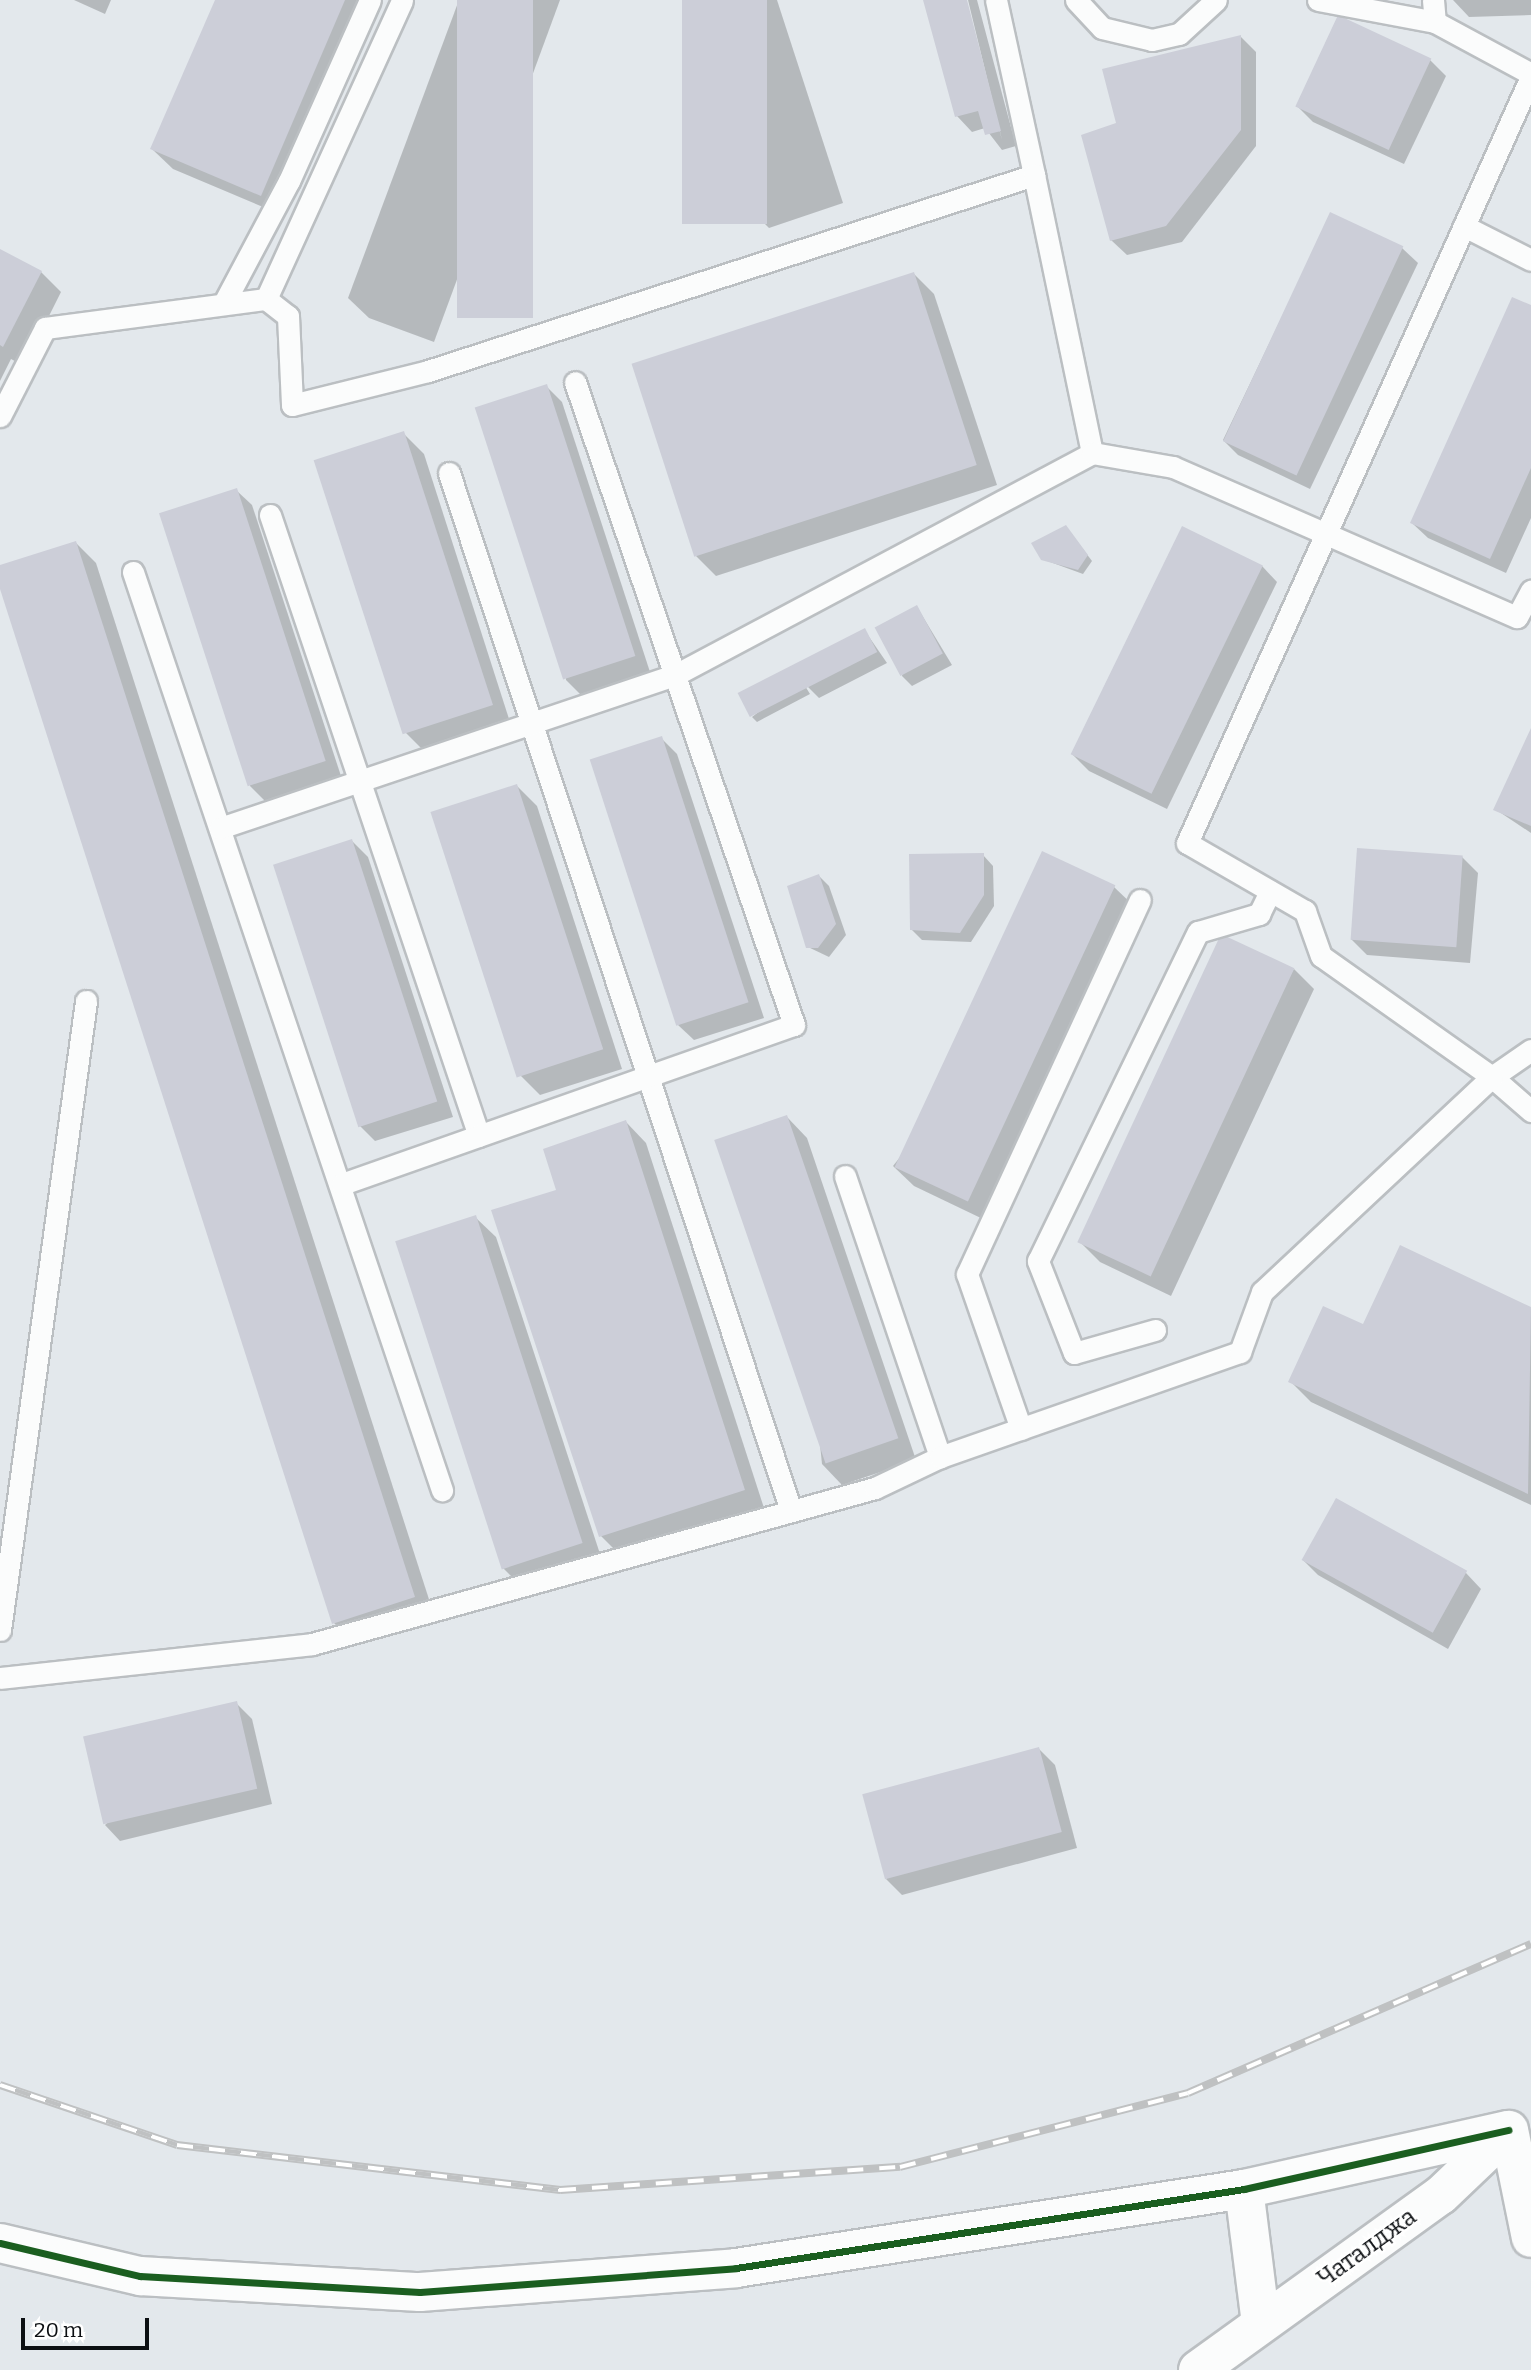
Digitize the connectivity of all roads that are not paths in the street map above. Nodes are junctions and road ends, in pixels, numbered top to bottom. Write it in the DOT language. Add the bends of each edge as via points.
graph roads {
  1 [pos="370,0"];
  2 [pos="402,0"];
  3 [pos="996,0"];
  4 [pos="1076,0"];
  5 [pos="1216,0"];
  6 [pos="1318,0"];
  7 [pos="1433,0"];
  8 [pos="1435,22"];
  9 [pos="1531,76"];
  10 [pos="1034,175"];
  11 [pos="1464,226"];
  12 [pos="1531,260"];
  13 [pos="266,299"];
  14 [pos="224,303"];
  15 [pos="575,382"];
  16 [pos="0,416"];
  17 [pos="1092,453"];
  18 [pos="449,473"];
  19 [pos="270,515"];
  20 [pos="1326,534"];
  21 [pos="133,572"];
  22 [pos="1531,591"];
  23 [pos="675,675"];
  24 [pos="532,723"];
  25 [pos="360,781"];
  26 [pos="220,828"];
  27 [pos="1270,891"];
  28 [pos="1140,900"];
  29 [pos="86,1000"];
  30 [pos="1531,1050"];
  31 [pos="648,1076"];
  32 [pos="1492,1077"];
  33 [pos="1531,1111"];
  34 [pos="479,1136"];
  35 [pos="845,1176"];
  36 [pos="342,1184"];
  37 [pos="1155,1330"];
  38 [pos="1021,1429"];
  39 [pos="940,1457"];
  40 [pos="442,1490"];
  41 [pos="791,1511"];
  42 [pos="0,1630"];
  43 [pos="0,1678"];
  44 [pos="1520,2125"];
  45 [pos="1244,2189"];
  46 [pos="1531,2238"];
  47 [pos="0,2243"];
  48 [pos="1261,2323"];
  49 [pos="1198,2370"];
  1 -- 14 [label="lane" via="289,181"];
  2 -- 13 [label="lane"];
  3 -- 10 [label="lane"];
  4 -- 5 [label="lane" via="1102,28 1153,40 1179,34"];
  6 -- 8 [label="lane"];
  7 -- 8 [label="lane"];
  8 -- 9 [label="lane"];
  9 -- 11 [label="lane"];
  10 -- 13 [label="lane" via="428,372 292,405 288,316"];
  10 -- 17 [label="lane"];
  11 -- 12 [label="lane"];
  11 -- 20 [label="lane"];
  13 -- 14 [label="lane"];
  14 -- 16 [label="lane" via="46,328"];
  15 -- 23 [label="lane"];
  17 -- 20 [label="lane" via="1173,467"];
  17 -- 23 [label="lane"];
  18 -- 24 [label="lane"];
  19 -- 25 [label="lane"];
  20 -- 22 [label="lane" via="1517,617"];
  20 -- 27 [label="lane" via="1187,844"];
  21 -- 26 [label="lane"];
  23 -- 24 [label="lane"];
  23 -- 31 [label="lane" via="794,1025"];
  24 -- 25 [label="lane"];
  24 -- 31 [label="lane"];
  25 -- 26 [label="lane"];
  25 -- 34 [label="lane"];
  26 -- 36 [label="lane"];
  27 -- 32 [label="lane" via="1305,911 1321,956"];
  27 -- 37 [label="lane" via="1259,914 1198,932 1038,1261 1074,1353"];
  28 -- 38 [label="lane" via="967,1273"];
  29 -- 42 [label="lane"];
  30 -- 32 [label="lane"];
  31 -- 34 [label="lane"];
  31 -- 41 [label="lane"];
  32 -- 33 [label="lane"];
  32 -- 38 [label="lane" via="1262,1292 1240,1352"];
  34 -- 36 [label="lane"];
  35 -- 39 [label="lane"];
  36 -- 40 [label="lane"];
  38 -- 39 [label="lane"];
  39 -- 41 [label="lane" via="875,1488"];
  41 -- 43 [label="lane" via="312,1644"];
  44 -- 45 [label="street"];
  44 -- 46 [label="street"];
  44 -- 48 [label="street, Чаталджа" via="1441,2195"];
  45 -- 47 [label="street" via="736,2268 420,2292 140,2276"];
  45 -- 48 [label="street"];
  48 -- 49 [label="street, Чаталджа"];
}
